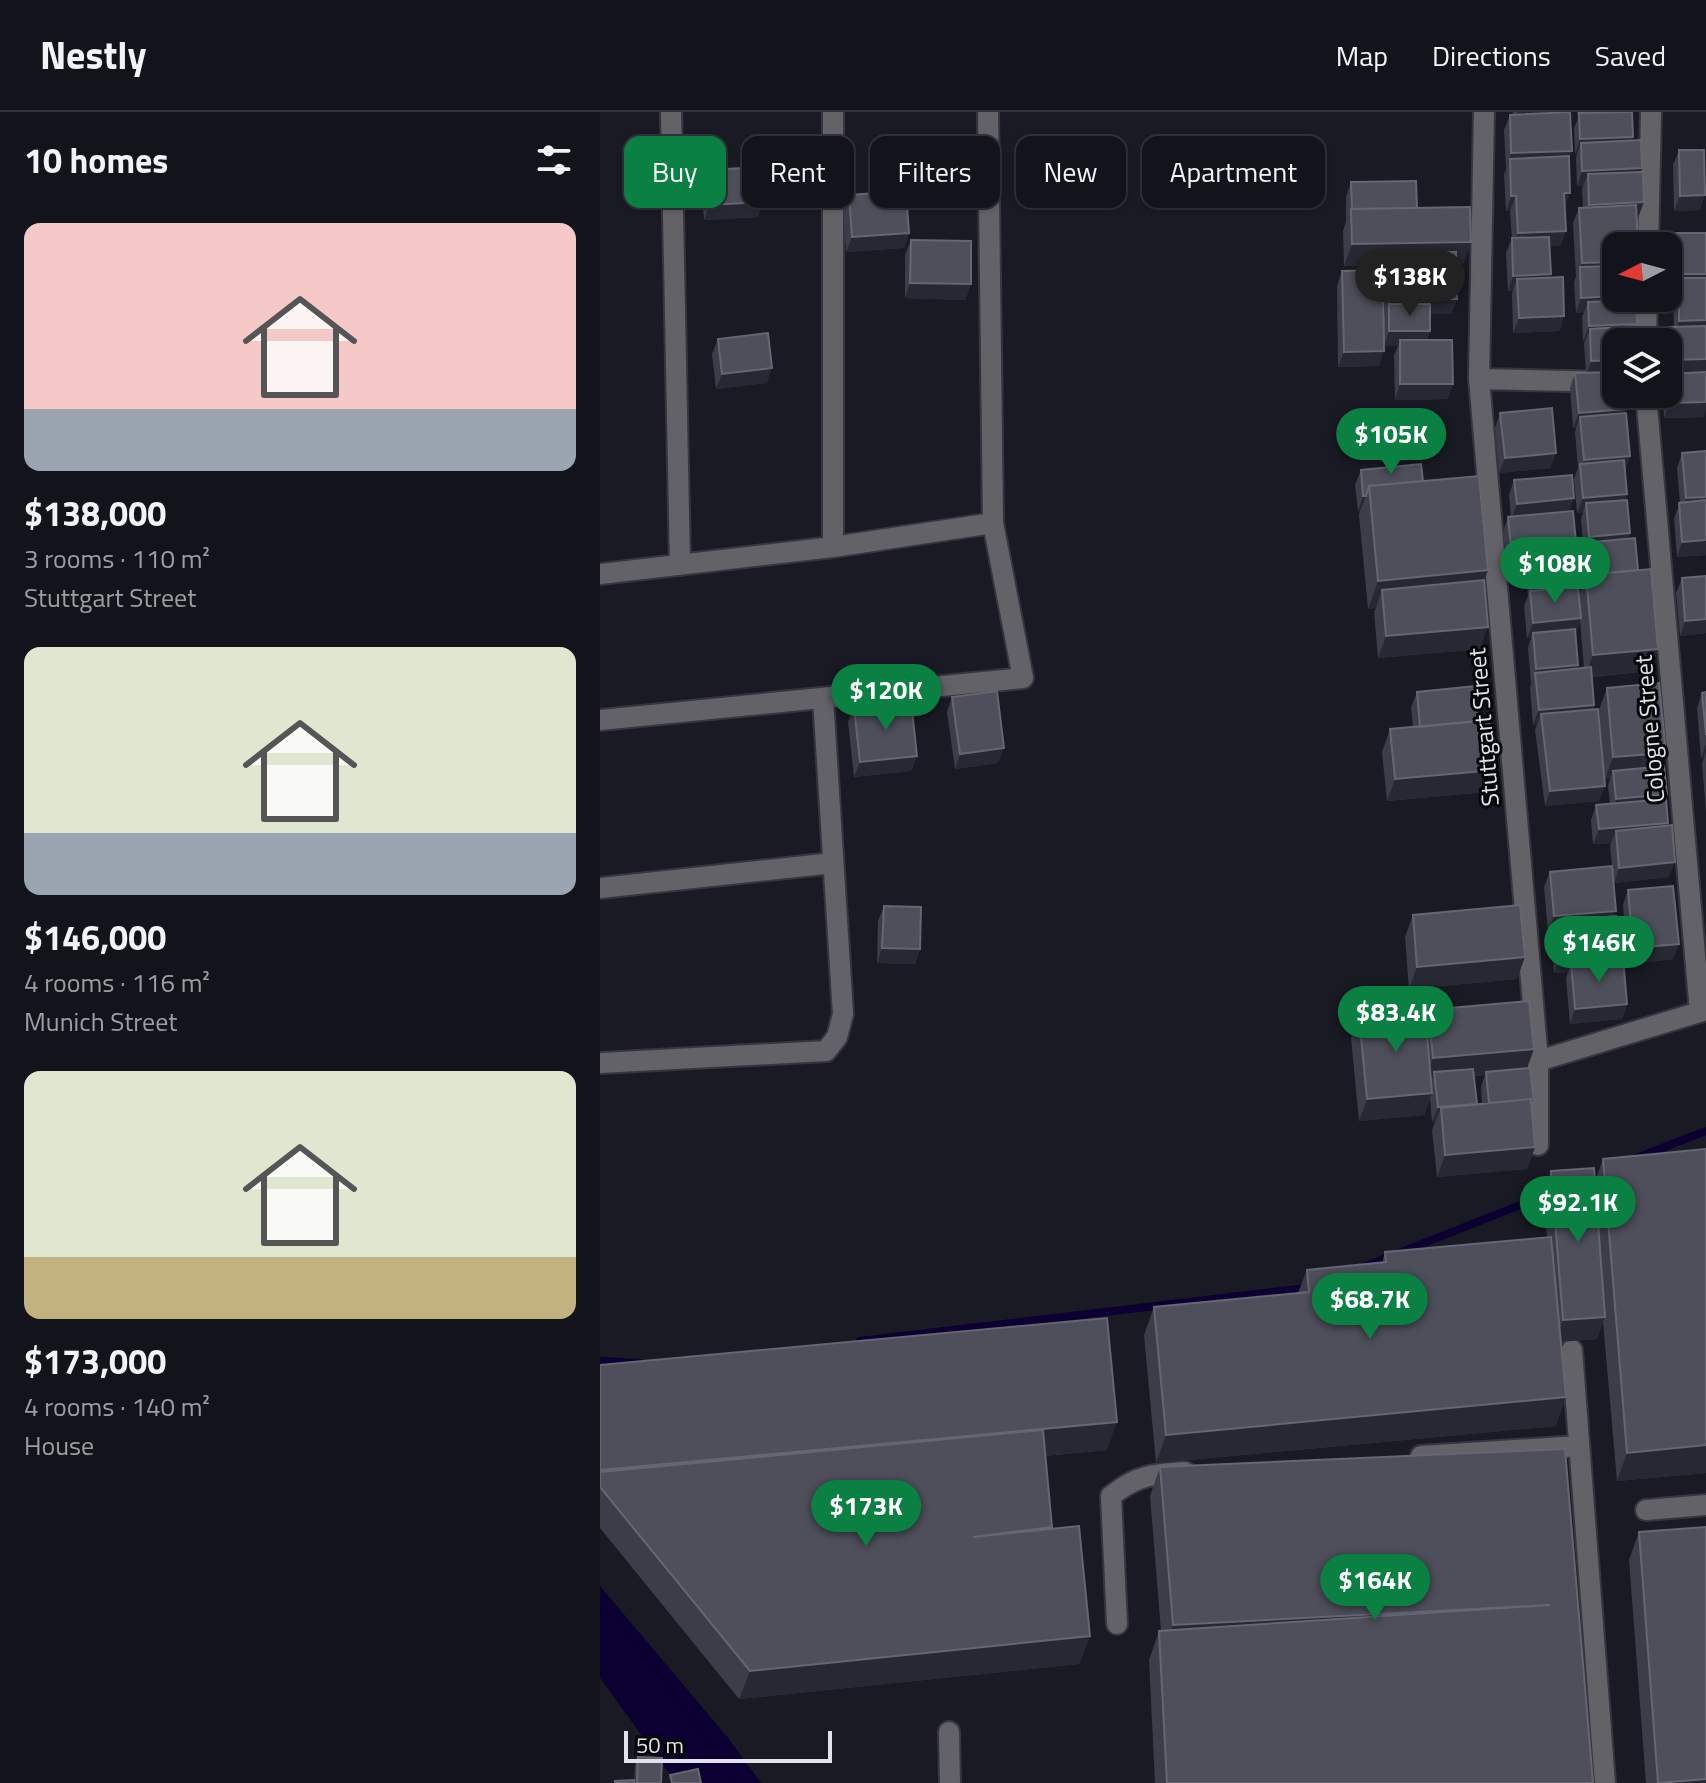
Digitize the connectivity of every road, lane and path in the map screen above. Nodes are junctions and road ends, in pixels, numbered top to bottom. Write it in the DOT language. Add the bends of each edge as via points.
graph roads {
  1 [pos="671,112"];
  2 [pos="833,112"];
  3 [pos="988,112"];
  4 [pos="1484,112"];
  5 [pos="1651,112"];
  6 [pos="1648,232"];
  7 [pos="1479,379"];
  8 [pos="1602,382"];
  9 [pos="1647,408"];
  10 [pos="993,523"];
  11 [pos="833,547"];
  12 [pos="680,565"];
  13 [pos="600,574"];
  14 [pos="823,698"];
  15 [pos="600,720"];
  16 [pos="833,863"];
  17 [pos="600,888"];
  18 [pos="1703,1011"];
  19 [pos="1538,1061"];
  20 [pos="600,1063"];
  21 [pos="1538,1145"];
  22 [pos="1572,1350"];
  23 [pos="1578,1446"];
  24 [pos="1405,1457"];
  25 [pos="1199,1471"];
  26 [pos="1706,1505"];
  27 [pos="1646,1510"];
  28 [pos="1117,1624"];
  29 [pos="949,1732"];
  30 [pos="950,1783"];
  31 [pos="1605,1783"];
  1 -- 12 [label="street"];
  2 -- 11 [label="street"];
  3 -- 10 [label="street"];
  4 -- 7 [label="street, Stuttgart Street"];
  5 -- 6 [label="street"];
  7 -- 8 [label="street"];
  7 -- 19 [label="street, Stuttgart Street"];
  9 -- 18 [label="street, Cologne Street"];
  10 -- 11 [label="street"];
  10 -- 14 [label="street" via="1023,678"];
  11 -- 12 [label="street"];
  12 -- 13 [label="street"];
  14 -- 15 [label="street"];
  14 -- 16 [label="street"];
  16 -- 17 [label="street"];
  16 -- 20 [label="street" via="843,1014 837,1037 826,1051"];
  18 -- 19 [label="street"];
  19 -- 21 [label="street, Stuttgart Street"];
  22 -- 23 [label="street"];
  23 -- 24 [label="street"];
  23 -- 31 [label="street"];
  25 -- 28 [label="street" via="1152,1474 1130,1481 1111,1496"];
  26 -- 27 [label="street"];
  29 -- 30 [label="street"];
}
